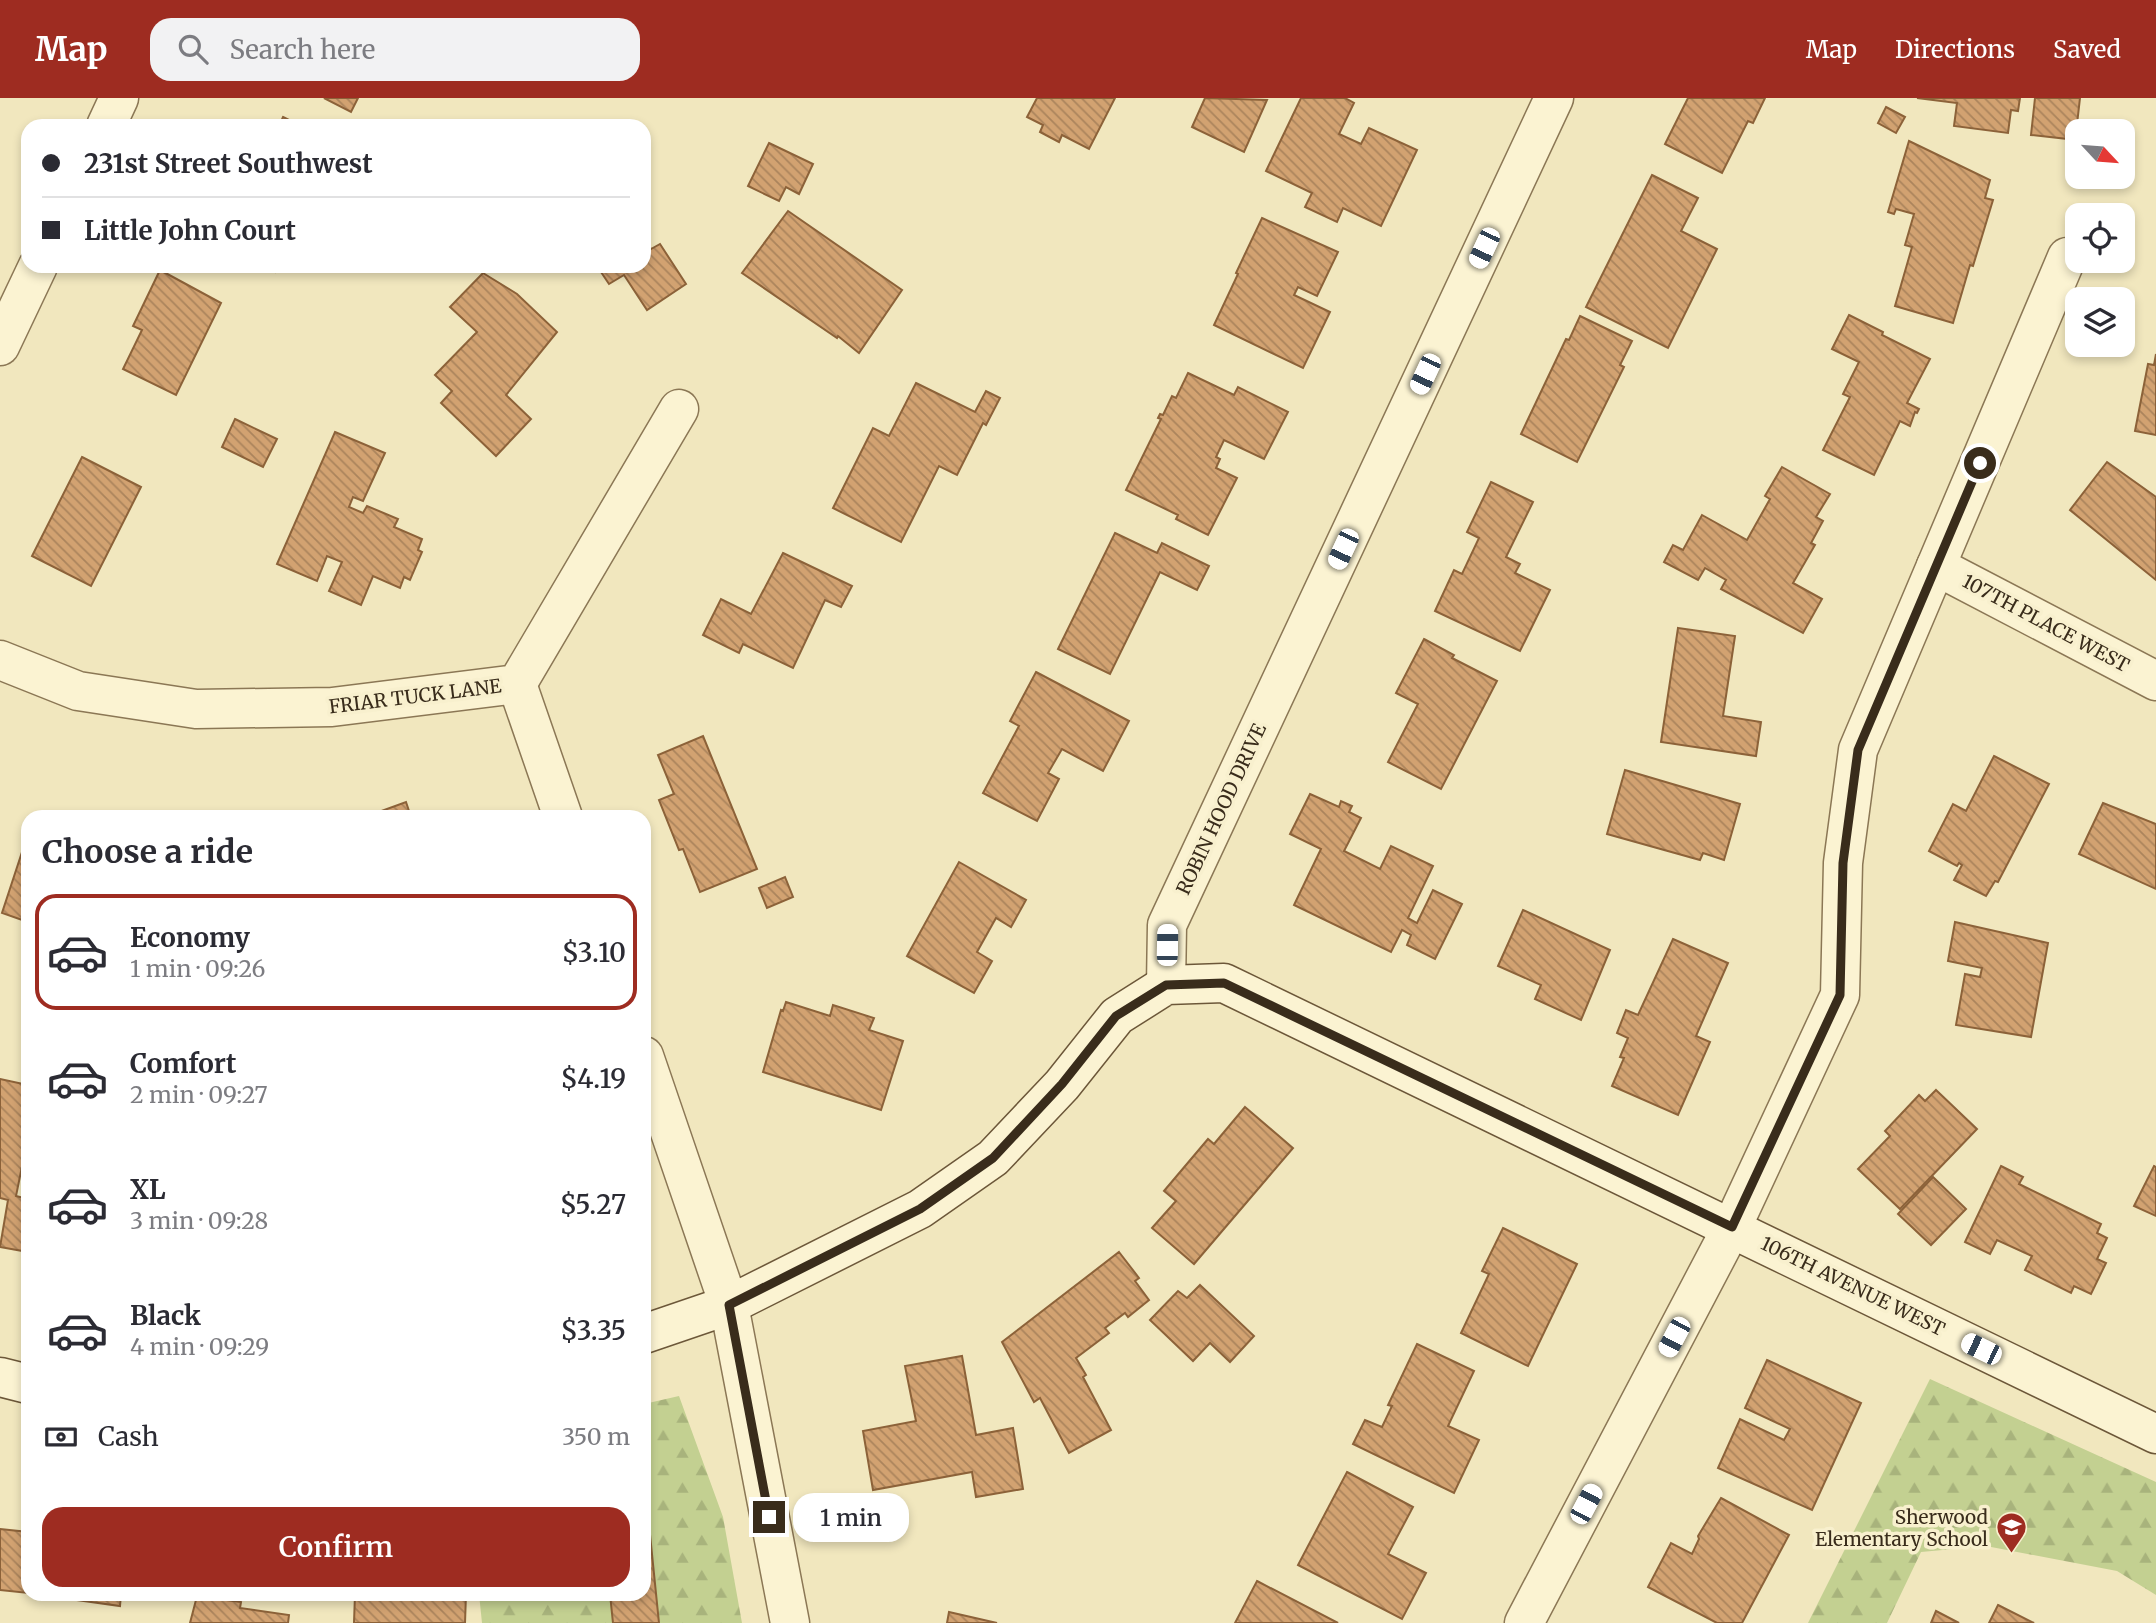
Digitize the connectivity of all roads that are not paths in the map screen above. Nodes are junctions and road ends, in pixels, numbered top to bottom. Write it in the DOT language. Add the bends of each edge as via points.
graph roads {
  1 [pos="119,98"];
  2 [pos="1554,98"];
  3 [pos="109,119"];
  4 [pos="2065,262"];
  5 [pos="35,273"];
  6 [pos="0,346"];
  7 [pos="679,409"];
  8 [pos="1936,566"];
  9 [pos="0,660"];
  10 [pos="2156,681"];
  11 [pos="517,684"];
  12 [pos="561,810"];
  13 [pos="1166,985"];
  14 [pos="651,1077"];
  15 [pos="1732,1227"];
  16 [pos="729,1305"];
  17 [pos="651,1332"];
  18 [pos="0,1377"];
  19 [pos="21,1382"];
  20 [pos="2156,1434"];
  21 [pos="789,1623"];
  22 [pos="1524,1623"];
  1 -- 3 [label="street"];
  2 -- 13 [label="street, ROBIN HOOD DRIVE" via="1167,925"];
  4 -- 8 [label="street"];
  5 -- 6 [label="street"];
  7 -- 11 [label="street, FRIAR TUCK LANE"];
  8 -- 10 [label="street, 107TH PLACE WEST"];
  8 -- 15 [label="street" via="1858,750 1843,863 1840,995"];
  9 -- 11 [label="street, FRIAR TUCK LANE" via="78,691 196,709 332,707"];
  11 -- 12 [label="street"];
  13 -- 15 [label="street, 106TH AVENUE WEST" via="1224,983"];
  13 -- 16 [label="street" via="1116,1016 1062,1084 993,1158 920,1209"];
  14 -- 16 [label="street"];
  15 -- 20 [label="street, 106TH AVENUE WEST"];
  15 -- 22 [label="street"];
  16 -- 17 [label="street"];
  16 -- 21 [label="street"];
  18 -- 19 [label="street"];
}
